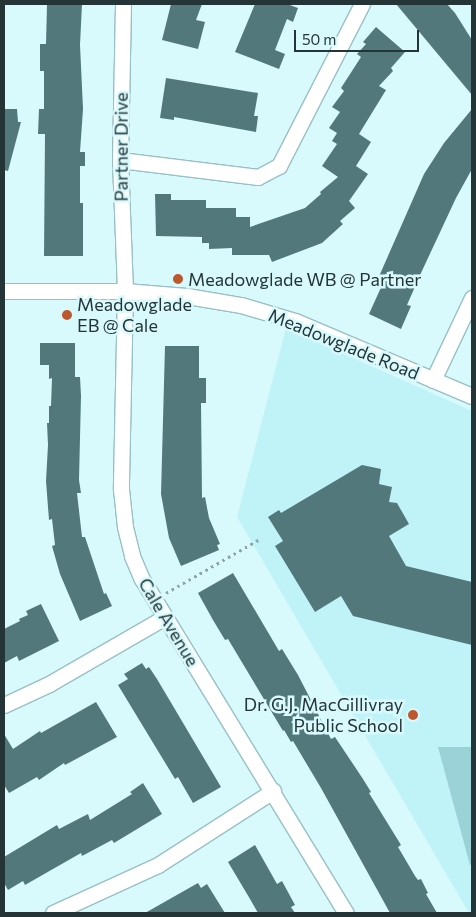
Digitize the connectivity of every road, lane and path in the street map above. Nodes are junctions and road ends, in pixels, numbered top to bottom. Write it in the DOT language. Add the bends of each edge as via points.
graph roads {
  1 [pos="123,4"];
  2 [pos="362,4"];
  3 [pos="120,160"];
  4 [pos="4,291"];
  5 [pos="125,291"];
  6 [pos="472,298"];
  7 [pos="433,380"];
  8 [pos="472,396"];
  9 [pos="260,538"];
  10 [pos="154,599"];
  11 [pos="165,617"];
  12 [pos="4,705"];
  13 [pos="273,791"];
  14 [pos="53,913"];
  15 [pos="346,913"];
  1 -- 3 [label="street, Partner Drive"];
  2 -- 3 [label="street" via="279,166 258,177"];
  3 -- 5 [label="street, Partner Drive"];
  4 -- 5 [label="street, Meadowglade Road"];
  5 -- 7 [label="street, Meadowglade Road" via="196,297 295,320"];
  5 -- 10 [label="street, Cale Avenue" via="122,498 132,556"];
  6 -- 7 [label="street"];
  7 -- 8 [label="street, Meadowglade Road"];
  9 -- 10 [label="path"];
  10 -- 11 [label="street, Cale Avenue"];
  11 -- 12 [label="street" via="49,684"];
  11 -- 13 [label="street, Cale Avenue"];
  13 -- 14 [label="street" via="158,865"];
  13 -- 15 [label="street, Cale Avenue"];
}
